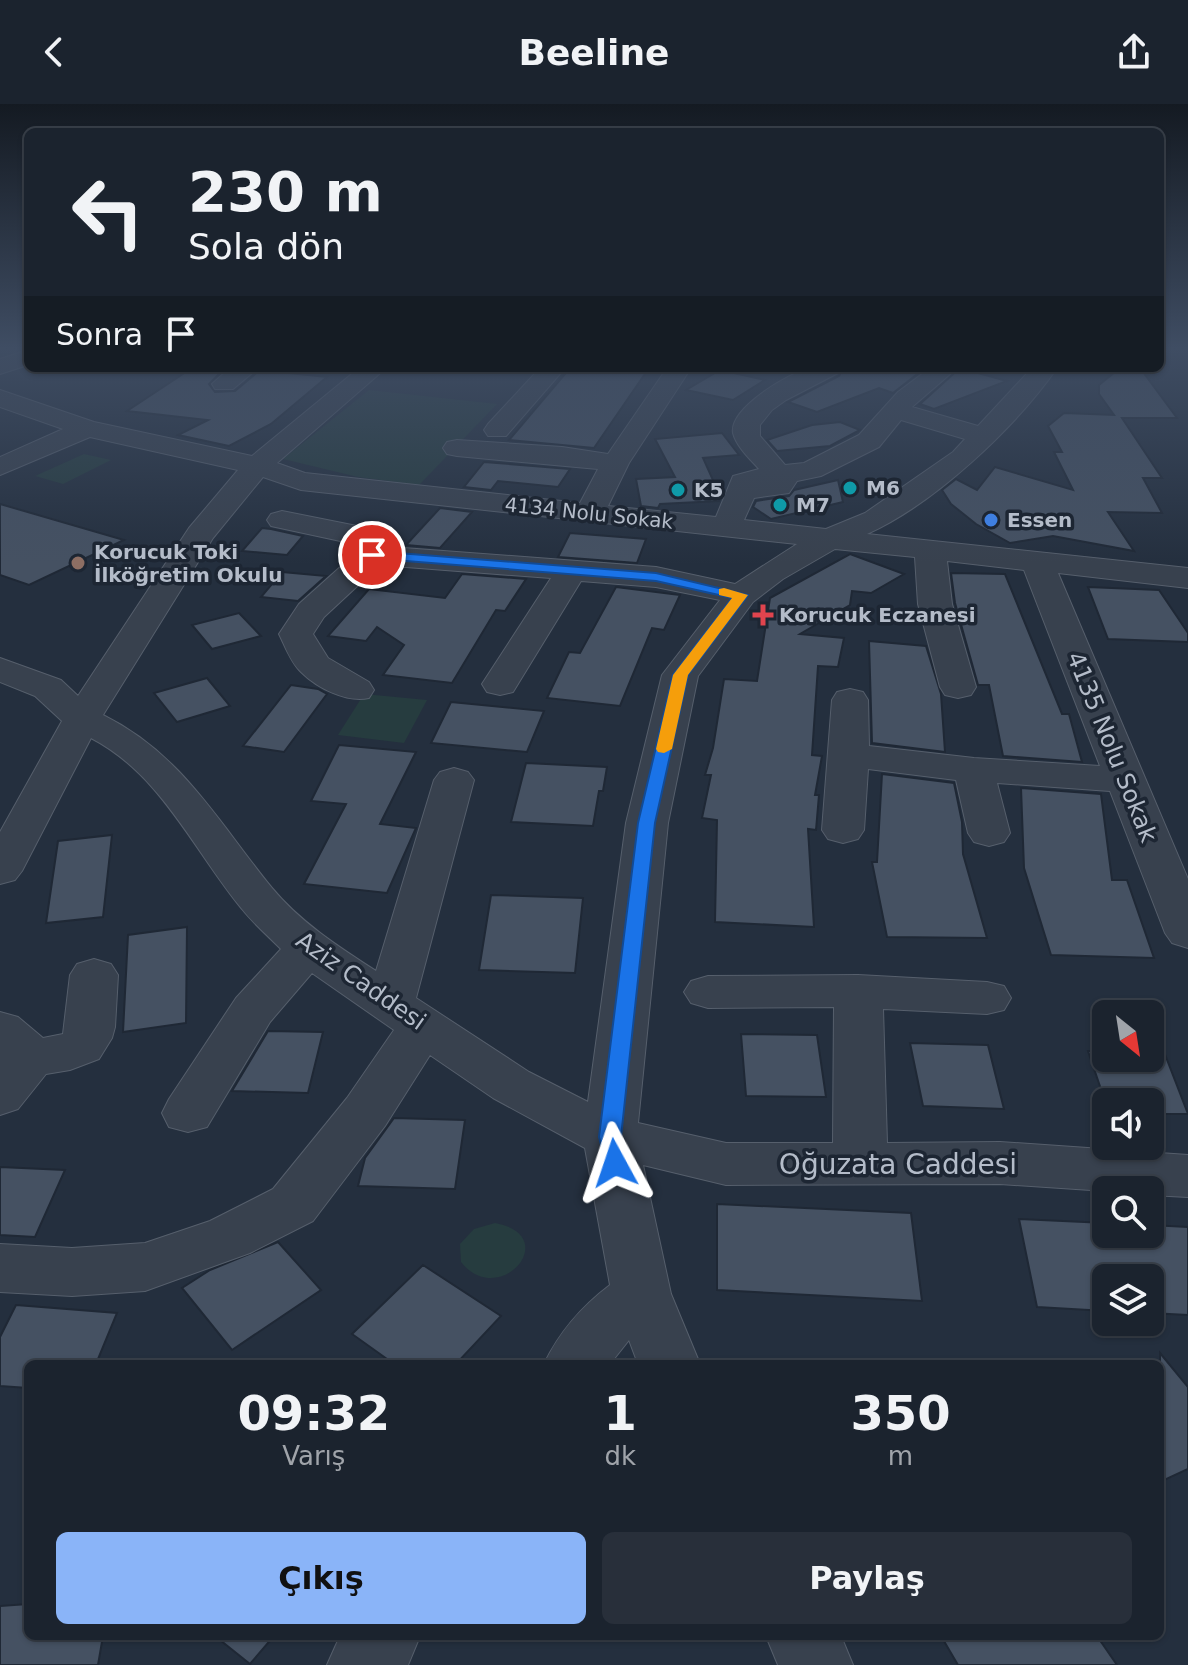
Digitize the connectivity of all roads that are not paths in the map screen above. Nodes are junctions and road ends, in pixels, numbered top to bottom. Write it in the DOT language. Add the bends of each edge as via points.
graph roads {
  1 [pos="60,419"];
  2 [pos="313,419"];
  3 [pos="507,419"];
  4 [pos="645,419"];
  5 [pos="752,419"];
  6 [pos="887,419"];
  7 [pos="924,419"];
  8 [pos="999,419"];
  9 [pos="87,428"];
  10 [pos="497,430"];
  11 [pos="983,436"];
  12 [pos="457,448"];
  13 [pos="0,449"];
  14 [pos="36,451"];
  15 [pos="615,463"];
  16 [pos="257,466"];
  17 [pos="0,467"];
  18 [pos="778,475"];
  19 [pos="590,513"];
  20 [pos="282,520"];
  21 [pos="726,528"];
  22 [pos="831,538"];
  23 [pos="930,550"];
  24 [pos="372,555"];
  25 [pos="1037,562"];
  26 [pos="572,570"];
  27 [pos="1188,578"];
  28 [pos="741,595"];
  29 [pos="0,669"];
  30 [pos="500,684"];
  31 [pos="958,687"];
  32 [pos="356,690"];
  33 [pos="850,700"];
  34 [pos="82,719"];
  35 [pos="849,755"];
  36 [pos="974,770"];
  37 [pos="454,780"];
  38 [pos="1125,780"];
  39 [pos="843,830"];
  40 [pos="989,833"];
  41 [pos="0,871"];
  42 [pos="1188,933"];
  43 [pos="308,948"];
  44 [pos="94,975"];
  45 [pos="858,991"];
  46 [pos="708,992"];
  47 [pos="987,998"];
  48 [pos="407,1016"];
  49 [pos="16,1043"];
  50 [pos="0,1096"];
  51 [pos="188,1113"];
  52 [pos="610,1137"];
  53 [pos="860,1163"];
  54 [pos="1188,1176"];
  55 [pos="0,1268"];
  56 [pos="641,1294"];
  57 [pos="578,1360"];
  58 [pos="667,1360"];
  59 [pos="381,1640"];
  60 [pos="804,1640"];
  61 [pos="364,1665"];
  62 [pos="816,1665"];
  1 -- 9 [label="street, 4134 Nolu Sokak"];
  2 -- 16 [label="street"];
  3 -- 10 [label="street"];
  4 -- 15 [label="street"];
  5 -- 18 [label="street" via="747,436"];
  6 -- 18 [label="street" via="869,441 811,470"];
  7 -- 11 [label="street"];
  8 -- 11 [label="street"];
  9 -- 14 [label="street"];
  9 -- 16 [label="street, 4134 Nolu Sokak"];
  11 -- 22 [label="street" via="963,458 876,519"];
  12 -- 15 [label="street"];
  13 -- 14 [label="street"];
  14 -- 17 [label="street"];
  15 -- 19 [label="street"];
  16 -- 19 [label="street, 4134 Nolu Sokak" via="301,481"];
  16 -- 34 [label="street" via="200,534"];
  18 -- 21 [label="street" via="783,481 779,487 744,488"];
  19 -- 21 [label="street, 4134 Nolu Sokak"];
  20 -- 24 [label="street" via="376,539"];
  21 -- 22 [label="street, 4134 Nolu Sokak"];
  22 -- 23 [label="street, 4134 Nolu Sokak"];
  22 -- 28 [label="street"];
  23 -- 25 [label="street, 4134 Nolu Sokak"];
  23 -- 31 [label="street" via="935,604"];
  24 -- 26 [label="street"];
  24 -- 32 [label="street" via="311,611 296,634 314,665"];
  25 -- 27 [label="street, 4134 Nolu Sokak"];
  25 -- 38 [label="street, 4135 Nolu Sokak"];
  26 -- 28 [label="street" via="656,577"];
  26 -- 30 [label="street"];
  28 -- 52 [label="street" via="680,675 647,823"];
  29 -- 34 [label="street, Aziz Caddesi" via="48,688"];
  33 -- 35 [label="street"];
  34 -- 41 [label="street"];
  34 -- 43 [label="street, Aziz Caddesi" via="120,738 174,786 258,900"];
  35 -- 36 [label="street"];
  35 -- 39 [label="street"];
  36 -- 38 [label="street"];
  36 -- 40 [label="street"];
  37 -- 48 [label="street"];
  38 -- 42 [label="street, 4135 Nolu Sokak"];
  43 -- 48 [label="street, Aziz Caddesi"];
  43 -- 51 [label="street" via="253,1010"];
  44 -- 49 [label="street" via="87,1040 80,1049 59,1057"];
  45 -- 46 [label="street"];
  45 -- 47 [label="street"];
  45 -- 53 [label="street"];
  48 -- 52 [label="street, Aziz Caddesi" via="511,1085"];
  48 -- 55 [label="street" via="366,1112 293,1205 230,1237 145,1267 72,1272"];
  49 -- 50 [label="street"];
  52 -- 53 [label="street, Oğuzata Caddesi" via="726,1164"];
  52 -- 56 [label="street"];
  53 -- 54 [label="street, Oğuzata Caddesi" via="1000,1163"];
  56 -- 57 [label="street" via="602,1326"];
  56 -- 58 [label="street"];
  59 -- 61 [label="street"];
  60 -- 62 [label="street"];
}
